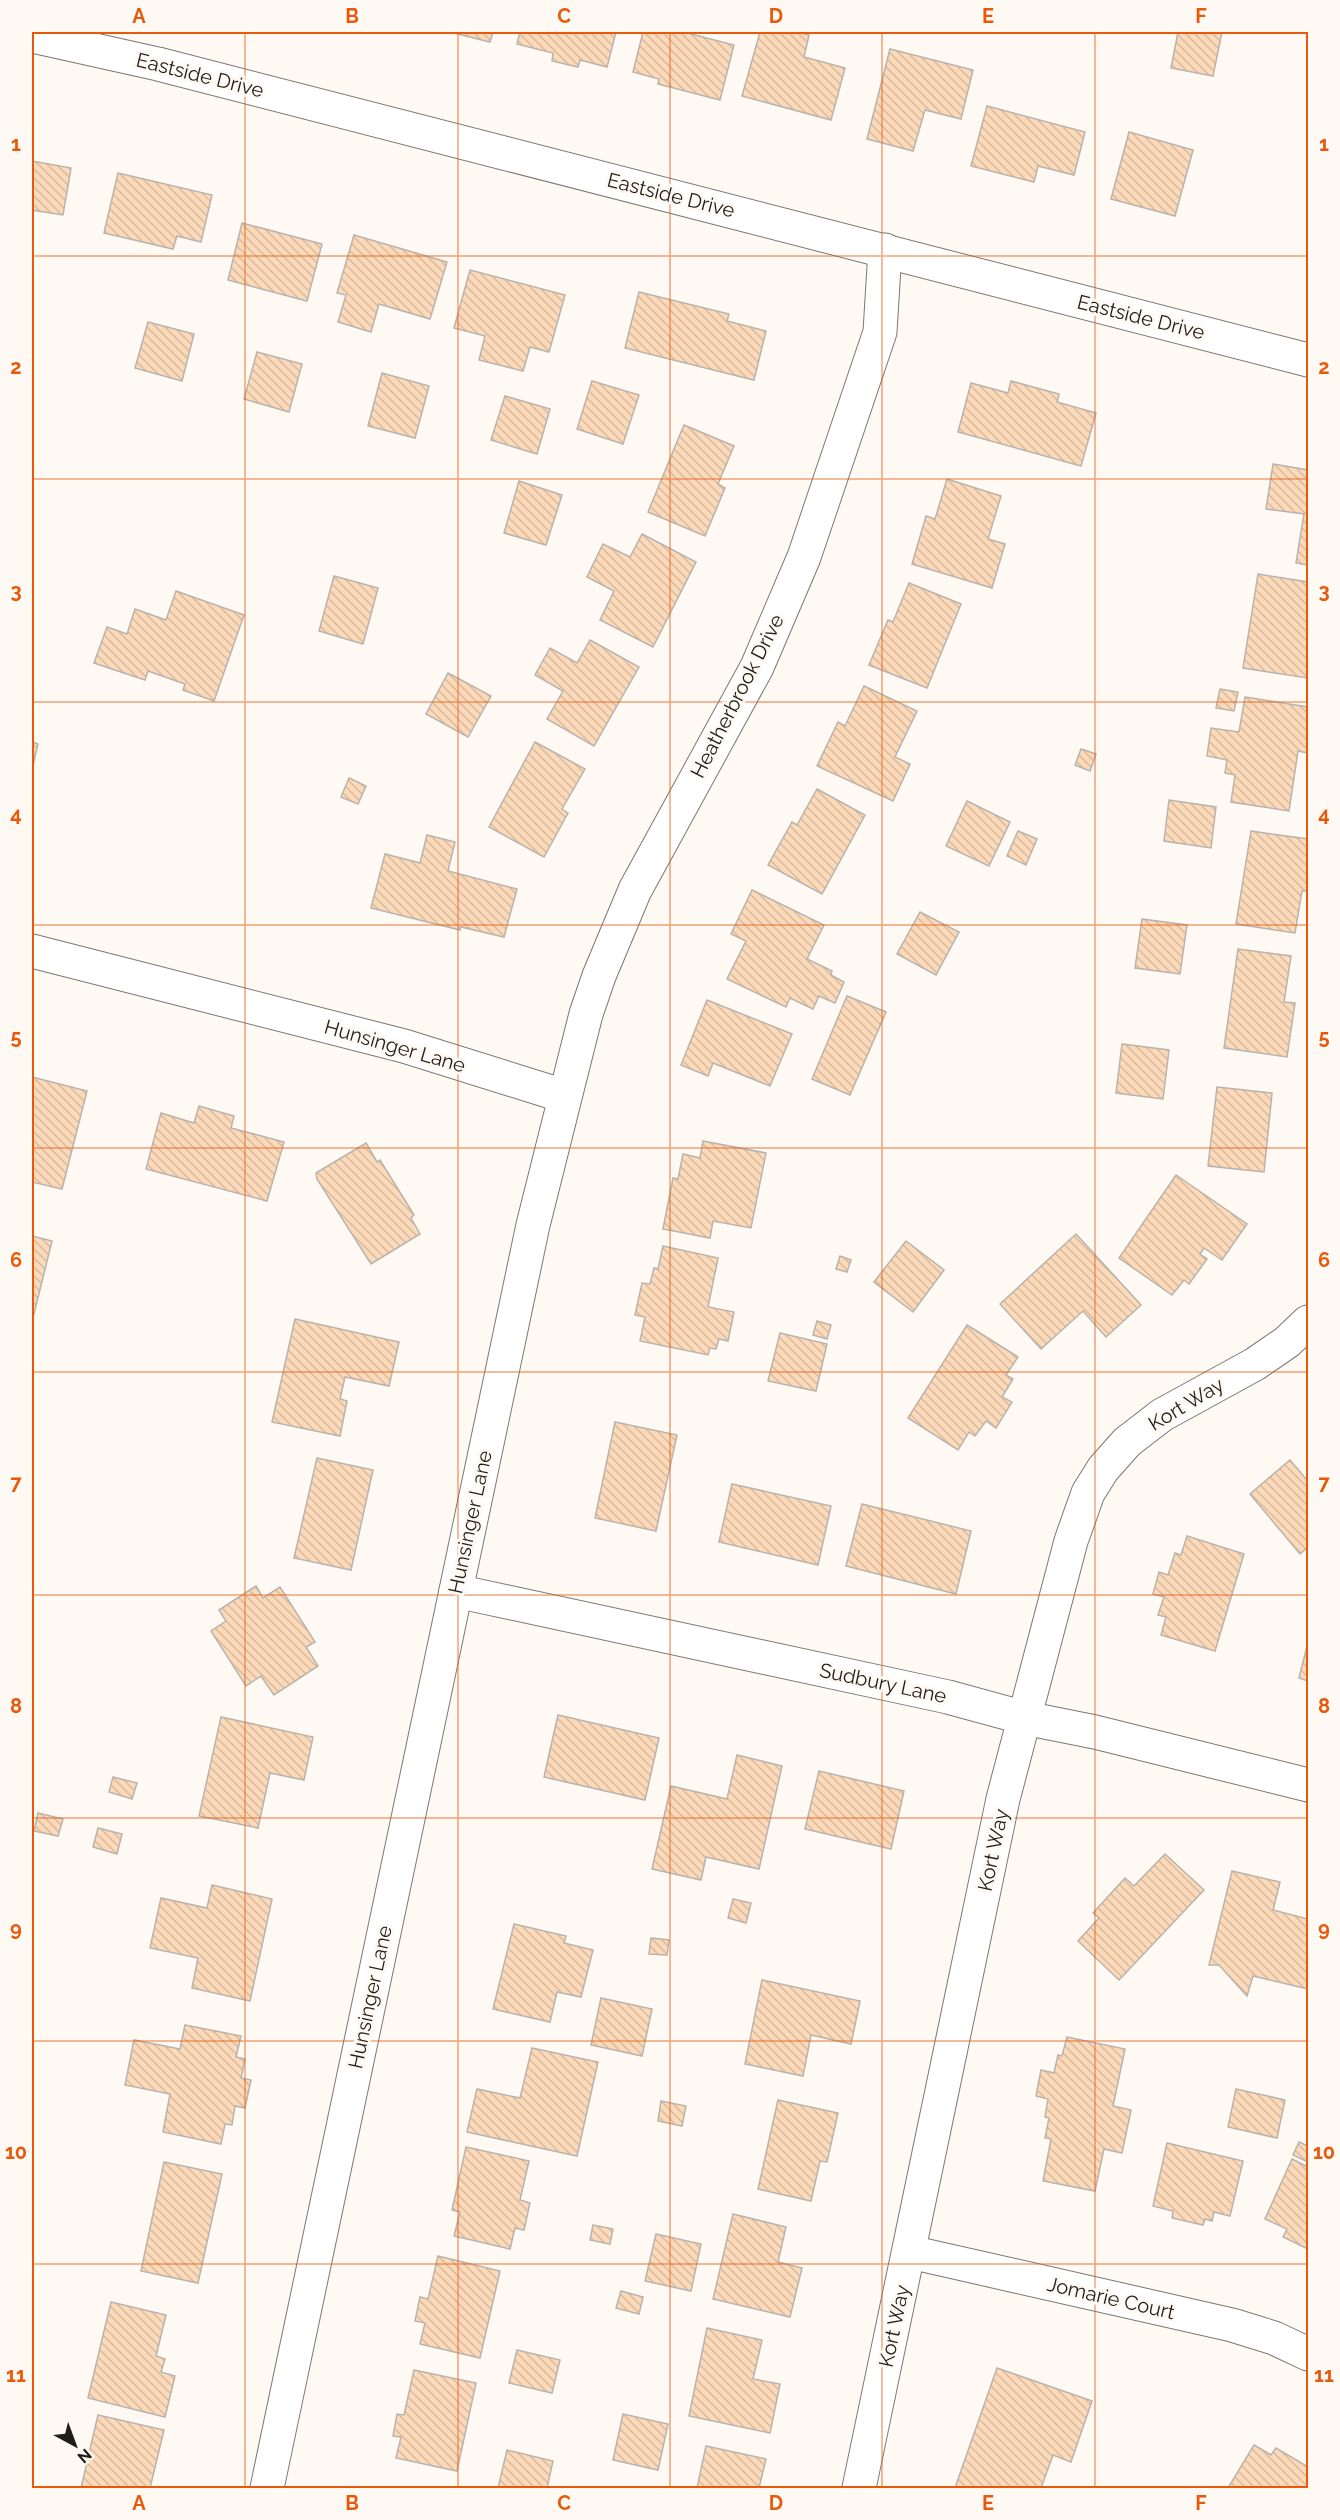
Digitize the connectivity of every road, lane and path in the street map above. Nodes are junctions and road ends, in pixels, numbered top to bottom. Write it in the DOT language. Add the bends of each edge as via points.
graph roads {
  1 [pos="32,36"];
  2 [pos="885,250"];
  3 [pos="1308,360"];
  4 [pos="32,951"];
  5 [pos="564,1096"];
  6 [pos="1308,1322"];
  7 [pos="456,1591"];
  8 [pos="1025,1718"];
  9 [pos="1308,1785"];
  10 [pos="910,2252"];
  11 [pos="1308,2354"];
  12 [pos="267,2488"];
  13 [pos="859,2488"];
  1 -- 2 [label="street, Eastside Drive" via="158,64"];
  2 -- 3 [label="street, Eastside Drive"];
  2 -- 5 [label="street, Heatherbrook Drive" via="880,332 804,556 757,667 635,890 599,976"];
  4 -- 5 [label="street, Hunsinger Lane" via="404,1046"];
  5 -- 7 [label="street, Hunsinger Lane"];
  6 -- 8 [label="street, Kort Way" via="1255,1364 1162,1415 1127,1442 1103,1469 1088,1493 1071,1541"];
  7 -- 8 [label="street, Sudbury Lane" via="948,1696"];
  7 -- 12 [label="street, Hunsinger Lane"];
  8 -- 9 [label="street, Sudbury Lane"];
  8 -- 10 [label="street, Kort Way" via="1003,1799"];
  10 -- 11 [label="street, Jomarie Court" via="1233,2325"];
  10 -- 13 [label="street, Kort Way"];
}
